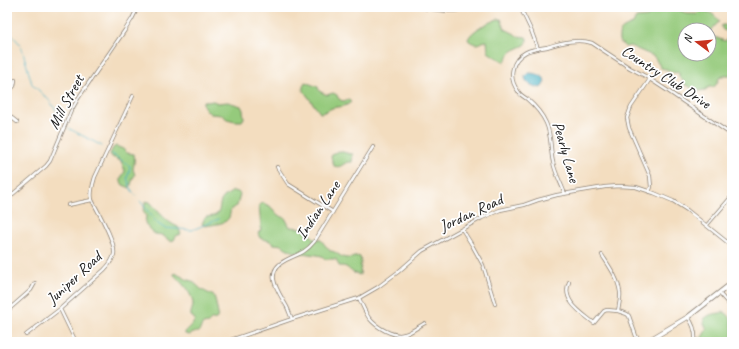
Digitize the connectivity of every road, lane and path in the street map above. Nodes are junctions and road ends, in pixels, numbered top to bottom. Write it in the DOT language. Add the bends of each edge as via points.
graph roads {
  1 [pos="138,7"];
  2 [pos="415,7"];
  3 [pos="466,7"];
  4 [pos="520,7"];
  5 [pos="586,41"];
  6 [pos="538,49"];
  7 [pos="650,79"];
  8 [pos="14,80"];
  9 [pos="7,93"];
  10 [pos="133,96"];
  11 [pos="7,114"];
  12 [pos="17,122"];
  13 [pos="732,135"];
  14 [pos="373,147"];
  15 [pos="277,167"];
  16 [pos="649,192"];
  17 [pos="566,194"];
  18 [pos="732,196"];
  19 [pos="7,199"];
  20 [pos="92,200"];
  21 [pos="68,205"];
  22 [pos="333,212"];
  23 [pos="707,225"];
  24 [pos="462,229"];
  25 [pos="732,246"];
  26 [pos="602,255"];
  27 [pos="569,282"];
  28 [pos="732,283"];
  29 [pos="35,284"];
  30 [pos="719,293"];
  31 [pos="359,298"];
  32 [pos="495,304"];
  33 [pos="732,308"];
  34 [pos="60,309"];
  35 [pos="7,310"];
  36 [pos="618,311"];
  37 [pos="688,317"];
  38 [pos="292,319"];
  39 [pos="425,323"];
  40 [pos="26,335"];
  41 [pos="76,342"];
  42 [pos="225,342"];
  43 [pos="641,342"];
  44 [pos="646,342"];
  45 [pos="694,342"];
  1 -- 19 [label="street, Mill Street" via="79,97 50,161"];
  2 -- 3 [label="street" via="456,11"];
  4 -- 6 [label="street"];
  5 -- 6 [label="street, Pearly Lane" via="572,41"];
  5 -- 7 [label="street, Country Club Drive"];
  6 -- 17 [label="street, Pearly Lane" via="527,52 516,61 512,71 513,81 517,90 546,122 553,163"];
  7 -- 13 [label="street, Country Club Drive"];
  7 -- 16 [label="street" via="631,107 627,118 650,176"];
  8 -- 9 [label="street" via="14,86"];
  10 -- 20 [label="street" via="95,176"];
  11 -- 12 [label="street"];
  14 -- 22 [label="street, Indian Lane"];
  15 -- 22 [label="street" via="288,184"];
  16 -- 17 [label="street, Jordan Road" via="619,186"];
  16 -- 23 [label="street, Jordan Road" via="673,201"];
  17 -- 24 [label="street, Jordan Road" via="500,210"];
  18 -- 23 [label="street"];
  20 -- 21 [label="street"];
  20 -- 34 [label="street, Juniper Road" via="110,236 114,248 113,259"];
  22 -- 38 [label="street, Indian Lane" via="310,247 285,260 275,270 273,280 276,290"];
  23 -- 25 [label="street, Jordan Road"];
  24 -- 31 [label="street, Jordan Road" via="422,251 378,287"];
  24 -- 32 [label="street" via="483,265"];
  26 -- 36 [label="street" via="619,287 621,297"];
  27 -- 36 [label="street" via="568,297 577,309 594,323 606,310"];
  28 -- 30 [label="main road"];
  29 -- 35 [label="street"];
  30 -- 33 [label="street"];
  30 -- 37 [label="main road"];
  31 -- 38 [label="street, Jordan Road"];
  31 -- 39 [label="street" via="370,318 391,334 406,334"];
  34 -- 40 [label="street, Juniper Road"];
  34 -- 41 [label="street"];
  36 -- 43 [label="street" via="629,316 636,336"];
  37 -- 44 [label="main road"];
  37 -- 45 [label="street" via="694,329"];
  38 -- 42 [label="street, Jordan Road"];
}
